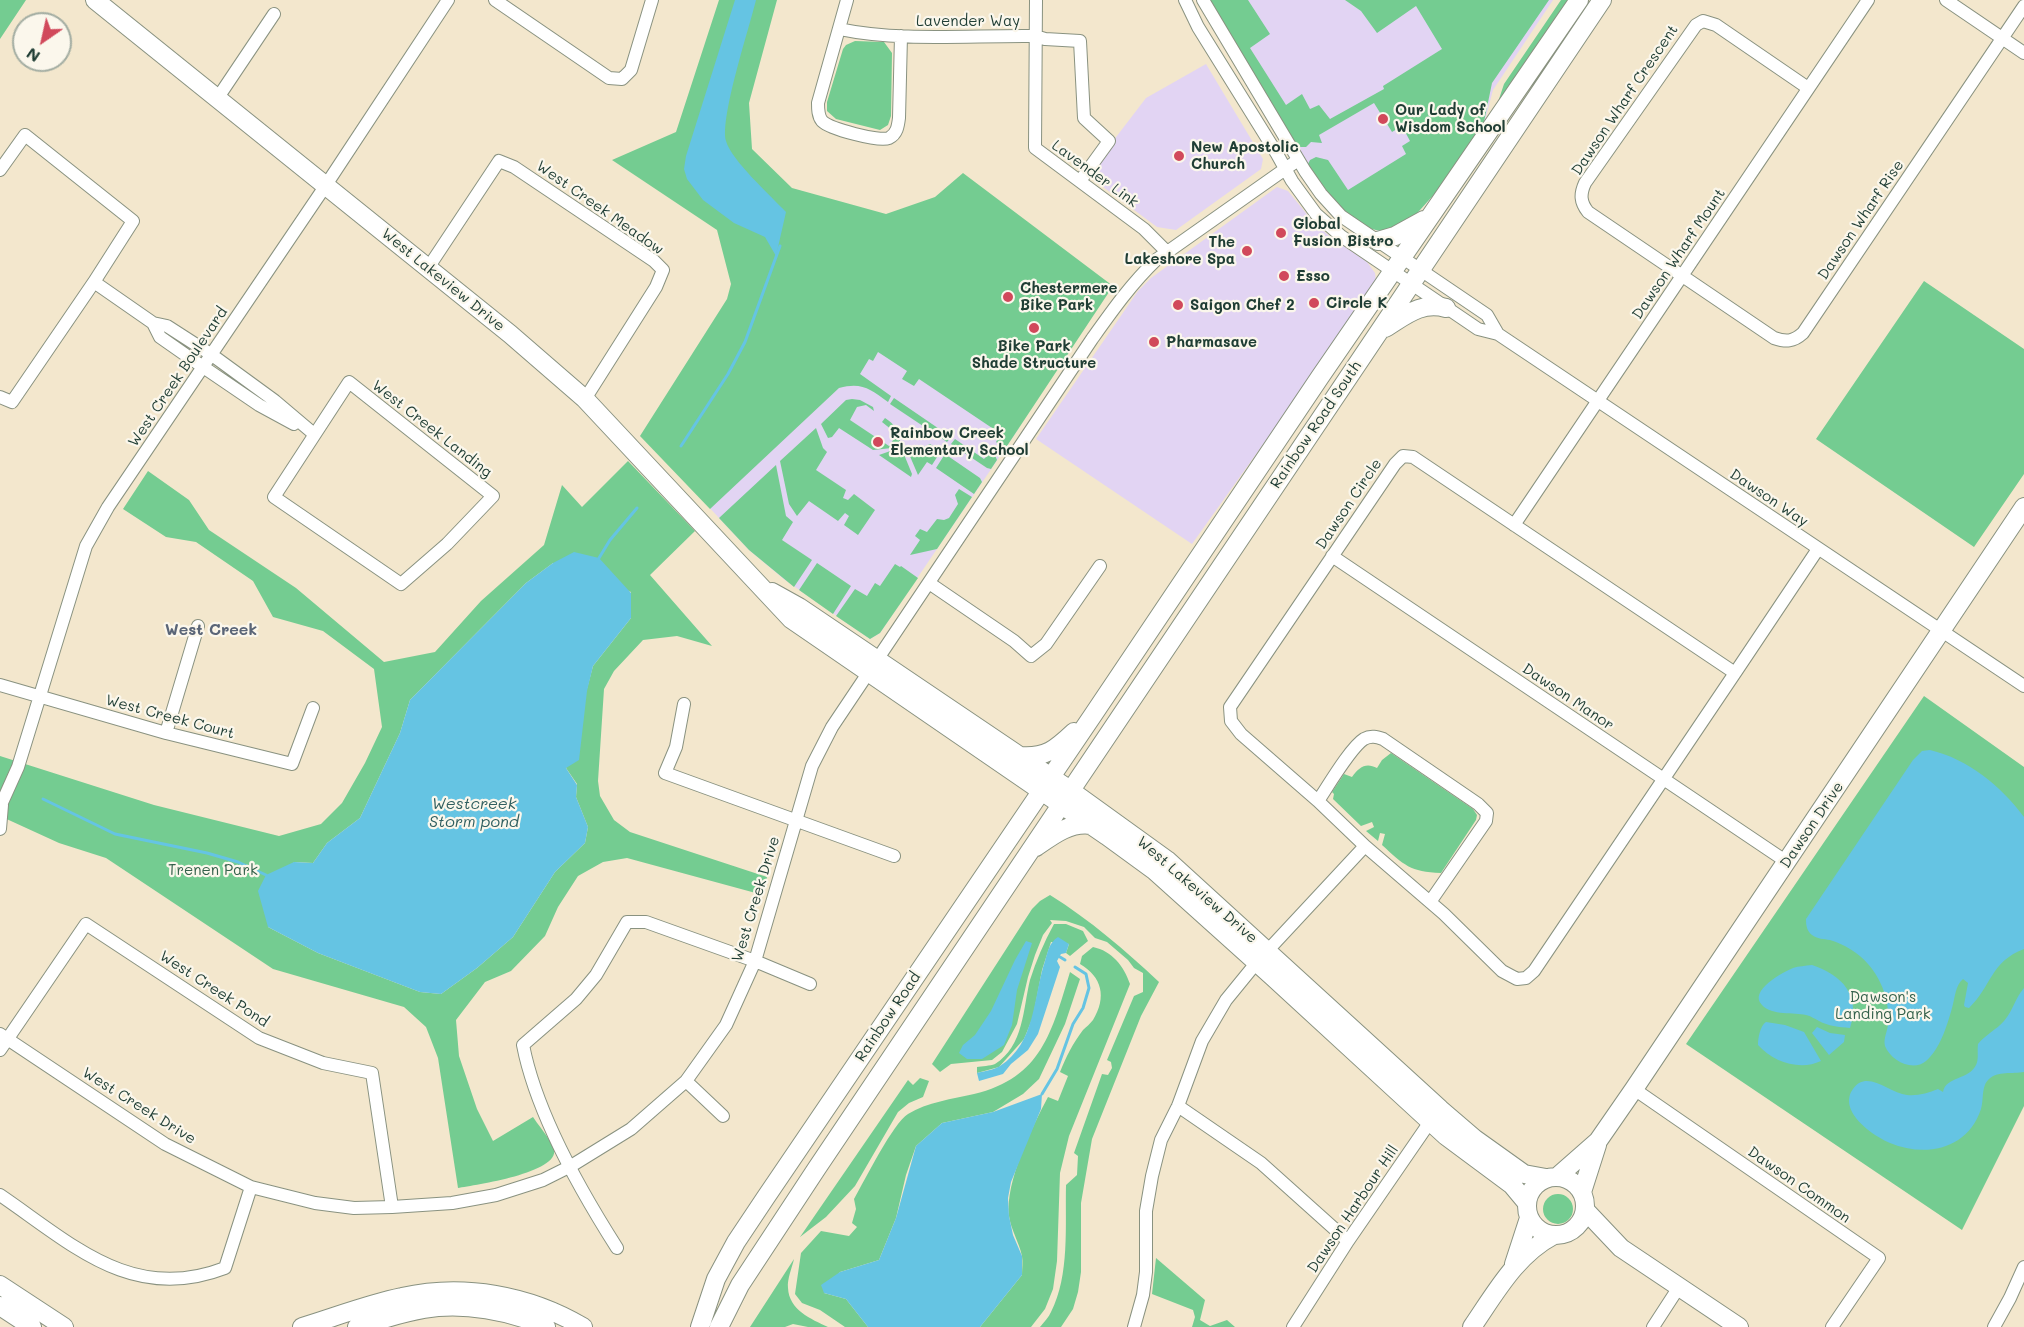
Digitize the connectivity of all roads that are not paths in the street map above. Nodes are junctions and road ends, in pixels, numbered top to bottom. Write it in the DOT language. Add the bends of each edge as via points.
graph roads {
  1 [pos="448,0"];
  2 [pos="495,0"];
  3 [pos="652,0"];
  4 [pos="847,0"];
  5 [pos="1036,0"];
  6 [pos="1185,0"];
  7 [pos="1203,0"];
  8 [pos="1579,0"];
  9 [pos="1602,0"];
  10 [pos="1868,0"];
  11 [pos="1946,0"];
  12 [pos="103,2"];
  13 [pos="2024,6"];
  14 [pos="274,15"];
  15 [pos="839,29"];
  16 [pos="901,36"];
  17 [pos="1035,36"];
  18 [pos="2002,38"];
  19 [pos="2024,52"];
  20 [pos="1808,88"];
  21 [pos="217,99"];
  22 [pos="1298,160"];
  23 [pos="1285,169"];
  24 [pos="0,170"];
  25 [pos="1080,181"];
  26 [pos="326,185"];
  27 [pos="1431,216"];
  28 [pos="1378,241"];
  29 [pos="1167,252"];
  30 [pos="428,268"];
  31 [pos="1407,272"];
  32 [pos="1682,275"];
  33 [pos="94,282"];
  34 [pos="1446,308"];
  35 [pos="153,323"];
  36 [pos="1378,332"];
  37 [pos="1498,334"];
  38 [pos="212,355"];
  39 [pos="203,368"];
  40 [pos="0,397"];
  41 [pos="585,399"];
  42 [pos="1597,400"];
  43 [pos="314,434"];
  44 [pos="2024,507"];
  45 [pos="1514,525"];
  46 [pos="1818,549"];
  47 [pos="1332,556"];
  48 [pos="1100,566"];
  49 [pos="929,583"];
  50 [pos="198,626"];
  51 [pos="1940,631"];
  52 [pos="872,666"];
  53 [pos="1735,673"];
  54 [pos="0,685"];
  55 [pos="2024,686"];
  56 [pos="41,696"];
  57 [pos="684,704"];
  58 [pos="313,708"];
  59 [pos="1093,715"];
  60 [pos="166,733"];
  61 [pos="1020,756"];
  62 [pos="1663,779"];
  63 [pos="1046,784"];
  64 [pos="1065,798"];
  65 [pos="1318,801"];
  66 [pos="1,806"];
  67 [pos="795,821"];
  68 [pos="1091,825"];
  69 [pos="0,829"];
  70 [pos="1365,846"];
  71 [pos="1030,851"];
  72 [pos="894,856"];
  73 [pos="1787,862"];
  74 [pos="1430,902"];
  75 [pos="1262,956"];
  76 [pos="755,961"];
  77 [pos="810,984"];
  78 [pos="4,1037"];
  79 [pos="0,1050"];
  80 [pos="686,1081"];
  81 [pos="1634,1089"];
  82 [pos="1178,1106"];
  83 [pos="1435,1115"];
  84 [pos="723,1116"];
  85 [pos="1598,1141"];
  86 [pos="571,1166"];
  87 [pos="1551,1177"];
  88 [pos="251,1187"];
  89 [pos="1582,1192"];
  90 [pos="0,1195"];
  91 [pos="392,1207"];
  92 [pos="1528,1210"];
  93 [pos="1585,1210"];
  94 [pos="1563,1233"];
  95 [pos="1348,1241"];
  96 [pos="617,1248"];
  97 [pos="1621,1248"];
  98 [pos="1514,1266"];
  99 [pos="2024,1266"];
  100 [pos="0,1286"];
  101 [pos="1679,1287"];
  102 [pos="448,1299"];
  103 [pos="0,1306"];
  104 [pos="306,1326"];
  105 [pos="32,1327"];
  106 [pos="64,1327"];
  107 [pos="357,1327"];
  108 [pos="546,1327"];
  109 [pos="583,1327"];
  110 [pos="700,1327"];
  111 [pos="719,1327"];
  112 [pos="1134,1327"];
  113 [pos="1293,1327"];
  114 [pos="1472,1327"];
  115 [pos="1653,1327"];
  116 [pos="1739,1327"];
  117 [pos="1832,1327"];
  118 [pos="1994,1327"];
  1 -- 26 [label="street, West Creek Boulevard"];
  2 -- 3 [label="street" via="609,78 622,79 631,70"];
  4 -- 15 [label="street, Lavender Way"];
  5 -- 17 [label="street, Lavender Link"];
  6 -- 23 [label="street"];
  7 -- 22 [label="street"];
  8 -- 27 [label="street, Rainbow Road South"];
  9 -- 31 [label="street, Rainbow Road South"];
  10 -- 20 [label="street, Dawson Wharf Mount"];
  11 -- 18 [label="street"];
  12 -- 21 [label="street, West Lakeview Drive"];
  13 -- 18 [label="street, Dawson Wharf Rise"];
  14 -- 21 [label="street"];
  15 -- 16 [label="street, Lavender Way"];
  15 -- 16 [label="street, Lavender Way" via="819,97 819,116 834,128 881,140 892,136 898,125"];
  16 -- 17 [label="street, Lavender Way"];
  17 -- 25 [label="street, Lavender Link" via="1035,148"];
  17 -- 25 [label="street, Lavender Way" via="1076,39 1082,45 1084,118 1109,141"];
  18 -- 19 [label="street"];
  18 -- 32 [label="street, Dawson Wharf Rise" via="1797,338 1789,342 1774,338"];
  20 -- 32 [label="street, Dawson Wharf Mount"];
  20 -- 32 [label="street, Dawson Wharf Crescent" via="1716,25 1703,21 1690,31 1585,183 1581,199 1588,212"];
  21 -- 26 [label="street, West Lakeview Drive"];
  22 -- 23 [label="street, West Creek Drive"];
  22 -- 28 [label="street" via="1341,216"];
  23 -- 29 [label="street, West Creek Drive"];
  23 -- 31 [label="street" via="1327,225"];
  24 -- 33 [label="street" via="25,135 133,221"];
  25 -- 29 [label="street, Lavender Link" via="1144,229"];
  26 -- 30 [label="street, West Lakeview Drive"];
  26 -- 38 [label="street, West Creek Boulevard"];
  27 -- 28 [label="street"];
  27 -- 31 [label="street, Rainbow Road South"];
  28 -- 31 [label="street"];
  29 -- 49 [label="street, West Creek Drive" via="1122,297"];
  30 -- 41 [label="street, West Lakeview Drive"];
  30 -- 41 [label="street, West Creek Meadow" via="499,161 514,167 654,261 663,270 656,287"];
  31 -- 34 [label="street, Dawson Way"];
  31 -- 36 [label="street, Rainbow Road South"];
  31 -- 37 [label="street, Dawson Way" via="1487,315"];
  31 -- 59 [label="street, Rainbow Road South" via="1320,377"];
  32 -- 42 [label="street, Dawson Wharf Mount"];
  33 -- 35 [label="street"];
  33 -- 40 [label="street" via="12,402"];
  34 -- 36 [label="street" via="1432,305 1417,309"];
  34 -- 37 [label="street, Dawson Way" via="1478,329"];
  35 -- 38 [label="street" via="167,326"];
  35 -- 39 [label="street" via="160,338"];
  36 -- 64 [label="street, Rainbow Road South"];
  37 -- 42 [label="street, Dawson Way"];
  38 -- 39 [label="street, West Creek Boulevard"];
  38 -- 43 [label="street"];
  39 -- 43 [label="street" via="259,405"];
  39 -- 56 [label="street, West Creek Boulevard" via="108,507 86,546"];
  41 -- 52 [label="street, West Lakeview Drive" via="765,589 799,607"];
  42 -- 45 [label="street, Dawson Wharf Mount"];
  42 -- 46 [label="street, Dawson Way"];
  43 -- 43 [label="street, West Creek Landing" via="274,497 402,584 493,496 349,382"];
  44 -- 51 [label="street, Dawson Drive"];
  45 -- 47 [label="street, Dawson Circle" via="1408,455 1398,459"];
  45 -- 53 [label="street, Dawson Circle"];
  46 -- 51 [label="street, Dawson Way"];
  46 -- 53 [label="street, Dawson Circle"];
  47 -- 62 [label="street, Dawson Manor"];
  47 -- 65 [label="street, Dawson Circle" via="1230,707 1230,716 1241,734"];
  48 -- 49 [label="street" via="1046,644 1031,656"];
  49 -- 52 [label="street, West Creek Drive"];
  50 -- 60 [label="street"];
  51 -- 55 [label="street, Dawson Way"];
  51 -- 73 [label="street, Dawson Drive"];
  52 -- 61 [label="street, West Lakeview Drive"];
  52 -- 63 [label="street, West Lakeview Drive"];
  52 -- 67 [label="street, West Creek Drive" via="812,766"];
  53 -- 62 [label="street, Dawson Circle"];
  54 -- 56 [label="street, West Creek Court"];
  56 -- 60 [label="street, West Creek Court"];
  56 -- 66 [label="street, West Creek Boulevard"];
  57 -- 67 [label="street" via="665,773"];
  58 -- 60 [label="street, West Creek Court" via="292,764"];
  59 -- 61 [label="street" via="1046,754"];
  59 -- 63 [label="street, Rainbow Road"];
  61 -- 63 [label="street, West Lakeview Drive"];
  62 -- 73 [label="street, Dawson Manor"];
  62 -- 74 [label="street, Dawson Circle" via="1526,978 1518,979 1502,971"];
  63 -- 64 [label="street, West Lakeview Drive"];
  63 -- 110 [label="street, Rainbow Road" via="736,1242 716,1280"];
  64 -- 68 [label="street, West Lakeview Drive"];
  64 -- 71 [label="street, Rainbow Road South"];
  64 -- 75 [label="street, West Lakeview Drive" via="1167,860"];
  65 -- 70 [label="street, Dawson Circle"];
  65 -- 74 [label="street" via="1356,747 1375,737 1478,804 1487,818"];
  66 -- 69 [label="street, West Creek Boulevard"];
  67 -- 72 [label="street"];
  67 -- 76 [label="street, West Creek Drive"];
  68 -- 71 [label="street" via="1063,830"];
  68 -- 75 [label="street, West Lakeview Drive"];
  70 -- 74 [label="street, Dawson Circle"];
  70 -- 75 [label="street"];
  71 -- 111 [label="street, Rainbow Road" via="760,1254"];
  73 -- 81 [label="street, Dawson Drive"];
  75 -- 82 [label="street" via="1211,1022"];
  75 -- 83 [label="street, West Lakeview Drive"];
  76 -- 77 [label="street"];
  76 -- 80 [label="street, West Creek Drive" via="726,1025"];
  76 -- 86 [label="street" via="646,922 627,922 596,975 576,999 523,1045 541,1105"];
  78 -- 79 [label="street"];
  78 -- 88 [label="street, West Creek Drive" via="165,1144"];
  78 -- 91 [label="street, West Creek Pond" via="86,924 259,1038 323,1063 372,1073"];
  80 -- 84 [label="street"];
  80 -- 86 [label="street, West Creek Drive" via="631,1129"];
  81 -- 85 [label="street, Dawson Drive"];
  81 -- 117 [label="street, Dawson Common" via="1879,1258"];
  82 -- 95 [label="street" via="1261,1163"];
  82 -- 112 [label="street" via="1161,1140 1152,1176 1146,1211 1146,1272"];
  83 -- 87 [label="street, West Lakeview Drive" via="1517,1170 1532,1177"];
  83 -- 92 [label="street, West Lakeview Drive" via="1463,1150 1512,1185"];
  83 -- 95 [label="street, Dawson Harbour Hill"];
  85 -- 87 [label="street, Dawson Drive"];
  85 -- 89 [label="street, Dawson Drive"];
  86 -- 91 [label="street, West Creek Drive" via="496,1195"];
  86 -- 96 [label="street"];
  87 -- 89 [label="street" via="1570,1180"];
  87 -- 92 [label="street" via="1533,1188"];
  88 -- 90 [label="street" via="225,1268 168,1280 124,1273 98,1262"];
  88 -- 91 [label="street, West Creek Drive" via="315,1203"];
  89 -- 93 [label="street"];
  92 -- 94 [label="street" via="1540,1230"];
  92 -- 98 [label="street"];
  93 -- 94 [label="street" via="1578,1225"];
  93 -- 97 [label="street"];
  94 -- 97 [label="street"];
  94 -- 98 [label="street" via="1534,1247"];
  95 -- 113 [label="street, Dawson Harbour Hill"];
  97 -- 101 [label="street"];
  98 -- 114 [label="street"];
  99 -- 118 [label="street"];
  100 -- 106 [label="street"];
  101 -- 115 [label="street"];
  101 -- 116 [label="street"];
  102 -- 104 [label="street" via="403,1297"];
  102 -- 107 [label="street"];
  102 -- 108 [label="street"];
  102 -- 109 [label="street" via="477,1292 511,1298"];
  103 -- 105 [label="street"];
}
